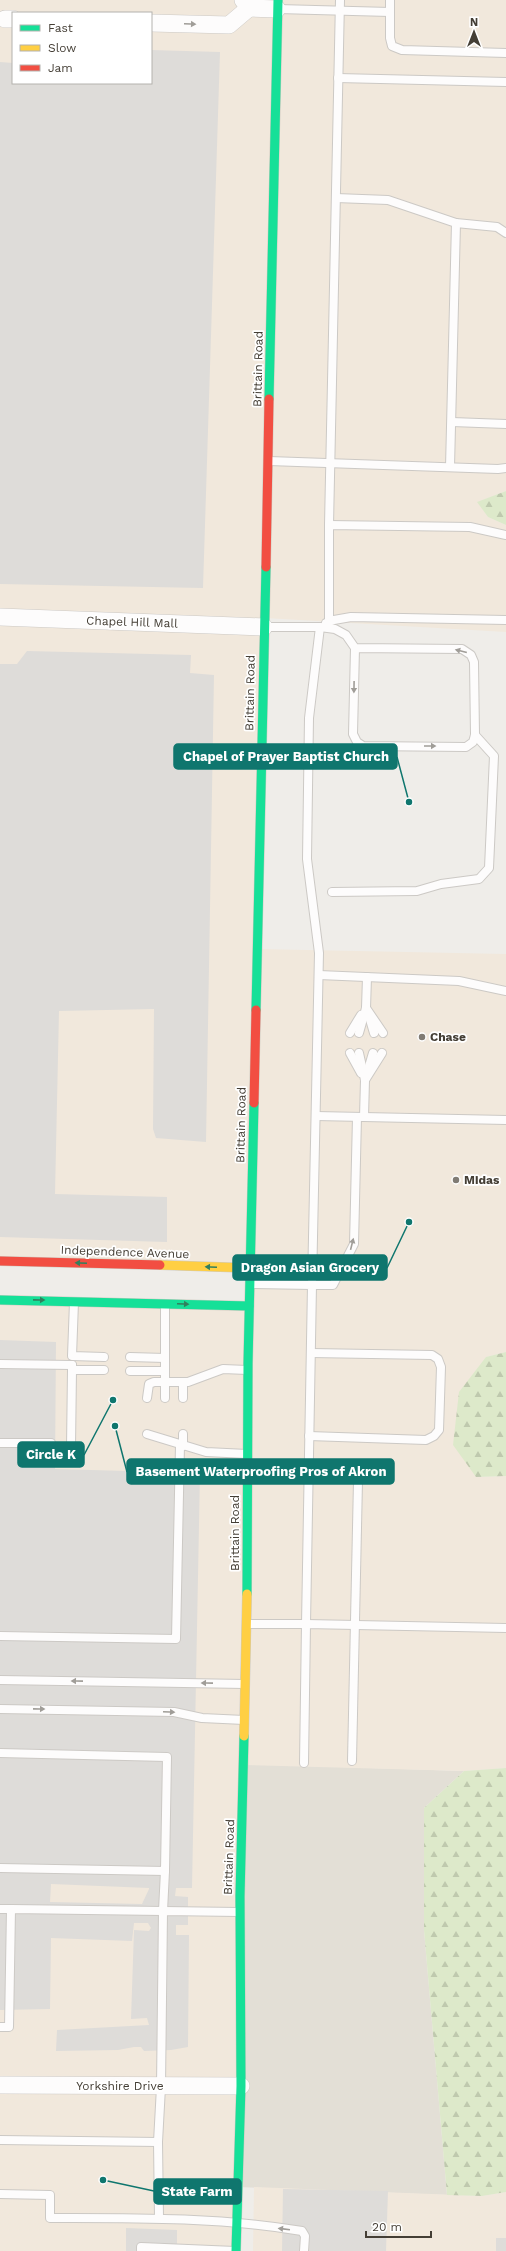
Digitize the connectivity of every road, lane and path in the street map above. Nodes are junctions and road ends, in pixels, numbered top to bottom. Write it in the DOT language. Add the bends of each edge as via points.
graph roads {
  1 [pos="340,0"];
  2 [pos="390,0"];
  3 [pos="246,4"];
  4 [pos="278,4"];
  5 [pos="340,11"];
  6 [pos="390,12"];
  7 [pos="152,23"];
  8 [pos="506,53"];
  9 [pos="338,78"];
  10 [pos="506,82"];
  11 [pos="336,198"];
  12 [pos="456,223"];
  13 [pos="506,233"];
  14 [pos="452,422"];
  15 [pos="506,424"];
  16 [pos="269,461"];
  17 [pos="330,462"];
  18 [pos="450,467"];
  19 [pos="506,468"];
  20 [pos="330,525"];
  21 [pos="506,535"];
  22 [pos="0,617"];
  23 [pos="506,620"];
  24 [pos="330,621"];
  25 [pos="264,627"];
  26 [pos="320,627"];
  27 [pos="355,648"];
  28 [pos="475,735"];
  29 [pos="332,892"];
  30 [pos="319,975"];
  31 [pos="366,977"];
  32 [pos="506,991"];
  33 [pos="366,1008"];
  34 [pos="350,1033"];
  35 [pos="359,1033"];
  36 [pos="374,1033"];
  37 [pos="383,1033"];
  38 [pos="350,1053"];
  39 [pos="359,1053"];
  40 [pos="373,1053"];
  41 [pos="382,1053"];
  42 [pos="365,1080"];
  43 [pos="316,1116"];
  44 [pos="361,1117"];
  45 [pos="506,1120"];
  46 [pos="0,1261"];
  47 [pos="250,1268"];
  48 [pos="249,1284"];
  49 [pos="312,1285"];
  50 [pos="0,1300"];
  51 [pos="74,1301"];
  52 [pos="165,1303"];
  53 [pos="249,1306"];
  54 [pos="311,1353"];
  55 [pos="104,1357"];
  56 [pos="130,1357"];
  57 [pos="165,1358"];
  58 [pos="0,1364"];
  59 [pos="72,1364"];
  60 [pos="104,1370"];
  61 [pos="248,1370"];
  62 [pos="130,1371"];
  63 [pos="165,1371"];
  64 [pos="164,1382"];
  65 [pos="183,1382"];
  66 [pos="147,1398"];
  67 [pos="165,1398"];
  68 [pos="183,1398"];
  69 [pos="147,1434"];
  70 [pos="183,1434"];
  71 [pos="309,1436"];
  72 [pos="0,1442"];
  73 [pos="51,1443"];
  74 [pos="181,1446"];
  75 [pos="71,1447"];
  76 [pos="247,1454"];
  77 [pos="358,1481"];
  78 [pos="247,1624"];
  79 [pos="306,1624"];
  80 [pos="354,1625"];
  81 [pos="506,1628"];
  82 [pos="0,1636"];
  83 [pos="0,1680"];
  84 [pos="246,1684"];
  85 [pos="0,1709"];
  86 [pos="245,1720"];
  87 [pos="0,1753"];
  88 [pos="352,1761"];
  89 [pos="304,1763"];
  90 [pos="0,1868"];
  91 [pos="165,1871"];
  92 [pos="0,1909"];
  93 [pos="11,1909"];
  94 [pos="163,1911"];
  95 [pos="240,1912"];
  96 [pos="0,2027"];
  97 [pos="0,2085"];
  98 [pos="161,2086"];
  99 [pos="241,2086"];
  100 [pos="0,2140"];
  101 [pos="158,2142"];
  102 [pos="0,2194"];
  103 [pos="159,2218"];
  104 [pos="236,2222"];
  105 [pos="141,2251"];
  106 [pos="236,2251"];
  107 [pos="304,2251"];
  1 -- 5 [label="lane"];
  2 -- 6 [label="lane"];
  3 -- 4 [label="street"];
  7 -- 3 [label="street, one-way" via="230,25"];
  4 -- 5 [label="lane"];
  4 -- 16 [label="street, Brittain Road"];
  5 -- 6 [label="lane"];
  5 -- 9 [label="lane"];
  6 -- 8 [label="lane" via="392,46 402,50"];
  9 -- 10 [label="lane"];
  9 -- 11 [label="lane"];
  11 -- 12 [label="lane" via="388,200"];
  11 -- 17 [label="lane"];
  12 -- 13 [label="lane" via="497,227"];
  12 -- 14 [label="lane"];
  14 -- 15 [label="lane"];
  14 -- 18 [label="lane"];
  16 -- 17 [label="lane"];
  16 -- 25 [label="street, Brittain Road"];
  17 -- 18 [label="lane"];
  17 -- 20 [label="lane"];
  18 -- 19 [label="lane"];
  20 -- 21 [label="lane" via="470,527"];
  20 -- 24 [label="lane"];
  22 -- 25 [label="street, Chapel Hill Mall"];
  23 -- 24 [label="lane" via="351,617"];
  24 -- 26 [label="lane"];
  25 -- 26 [label="lane"];
  25 -- 47 [label="street, Brittain Road"];
  26 -- 27 [label="lane" via="335,629 346,635"];
  26 -- 30 [label="lane" via="309,718 307,859 319,953"];
  28 -- 27 [label="lane, one-way" via="474,662 471,654 462,649"];
  27 -- 28 [label="lane, one-way" via="353,734 357,742 363,746 466,747 473,742"];
  28 -- 29 [label="lane" via="494,756 489,868 479,879 441,884 417,891"];
  30 -- 31 [label="lane"];
  30 -- 43 [label="lane"];
  31 -- 32 [label="lane" via="459,981"];
  31 -- 33 [label="lane"];
  33 -- 34 [label="lane"];
  33 -- 35 [label="lane"];
  33 -- 36 [label="lane"];
  33 -- 37 [label="lane"];
  38 -- 42 [label="lane"];
  39 -- 42 [label="lane"];
  40 -- 42 [label="lane"];
  41 -- 42 [label="lane"];
  42 -- 44 [label="lane"];
  43 -- 44 [label="lane"];
  43 -- 49 [label="lane"];
  44 -- 45 [label="lane"];
  49 -- 44 [label="lane, one-way" via="333,1285 354,1244"];
  47 -- 46 [label="street, Independence Avenue, one-way"];
  47 -- 48 [label="street, Brittain Road"];
  48 -- 49 [label="lane"];
  48 -- 53 [label="street, Brittain Road"];
  49 -- 54 [label="lane"];
  50 -- 51 [label="street, one-way"];
  51 -- 52 [label="street"];
  51 -- 59 [label="lane"];
  52 -- 53 [label="street, one-way"];
  52 -- 57 [label="lane"];
  53 -- 61 [label="street, Brittain Road"];
  54 -- 71 [label="lane"];
  54 -- 71 [label="lane" via="432,1355 438,1359 441,1367 439,1430 434,1436 426,1440"];
  55 -- 59 [label="lane"];
  56 -- 57 [label="lane"];
  57 -- 63 [label="lane"];
  58 -- 59 [label="lane"];
  59 -- 60 [label="lane"];
  59 -- 75 [label="lane"];
  61 -- 65 [label="lane" via="223,1368"];
  61 -- 76 [label="street, Brittain Road"];
  62 -- 63 [label="lane"];
  63 -- 64 [label="lane"];
  64 -- 65 [label="lane"];
  64 -- 66 [label="lane" via="148,1384"];
  64 -- 67 [label="lane"];
  65 -- 68 [label="lane"];
  69 -- 74 [label="lane" via="165,1437"];
  70 -- 74 [label="lane"];
  71 -- 79 [label="lane"];
  72 -- 73 [label="lane"];
  74 -- 76 [label="lane" via="206,1452"];
  74 -- 82 [label="lane" via="176,1639"];
  76 -- 78 [label="street, Brittain Road"];
  77 -- 80 [label="lane"];
  78 -- 79 [label="lane"];
  78 -- 84 [label="street, Brittain Road"];
  79 -- 80 [label="lane"];
  79 -- 89 [label="lane"];
  80 -- 81 [label="lane"];
  80 -- 88 [label="lane"];
  84 -- 83 [label="lane, one-way"];
  84 -- 86 [label="street, Brittain Road"];
  85 -- 86 [label="lane, one-way" via="174,1712 202,1718"];
  86 -- 95 [label="street, Brittain Road"];
  87 -- 91 [label="lane" via="167,1757"];
  90 -- 91 [label="lane"];
  91 -- 94 [label="lane"];
  92 -- 93 [label="lane"];
  93 -- 94 [label="lane"];
  93 -- 96 [label="lane" via="9,2027"];
  94 -- 95 [label="lane"];
  94 -- 98 [label="lane"];
  95 -- 99 [label="street, Brittain Road"];
  97 -- 98 [label="street, Yorkshire Drive"];
  98 -- 99 [label="street, Yorkshire Drive"];
  98 -- 101 [label="lane"];
  99 -- 104 [label="street, Brittain Road"];
  100 -- 101 [label="lane"];
  101 -- 103 [label="lane"];
  102 -- 103 [label="lane" via="50,2195 50,2218"];
  103 -- 104 [label="lane"];
  104 -- 106 [label="street, Brittain Road"];
  107 -- 104 [label="lane, one-way" via="305,2236 302,2231"];
  105 -- 106 [label="lane" via="142,2247"];
}
